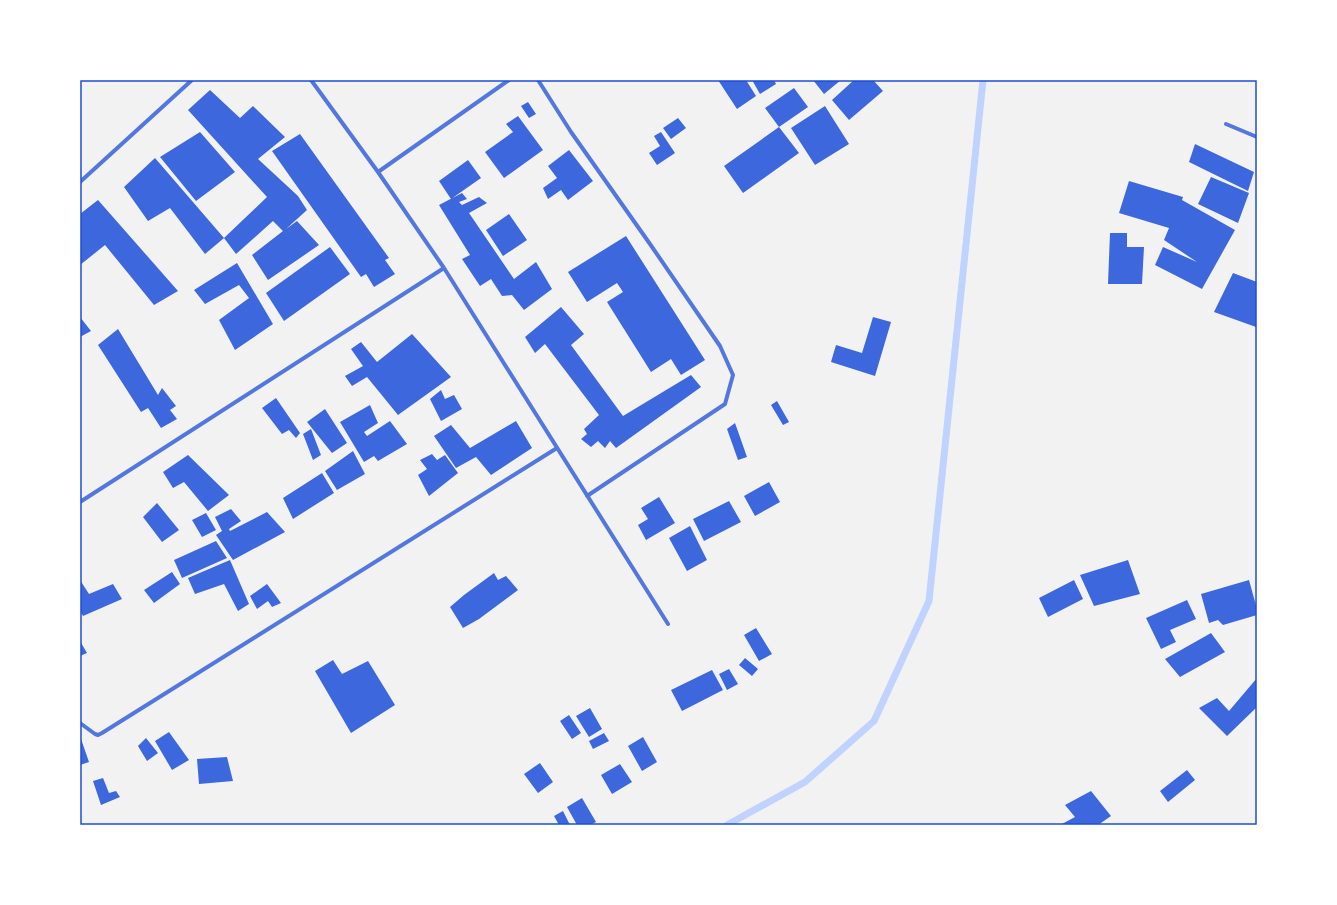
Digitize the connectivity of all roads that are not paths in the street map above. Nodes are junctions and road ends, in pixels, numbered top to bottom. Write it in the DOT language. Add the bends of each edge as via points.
graph roads {
  1 [pos="192,80"];
  2 [pos="311,80"];
  3 [pos="509,80"];
  4 [pos="538,80"];
  5 [pos="1226,124"];
  6 [pos="1257,137"];
  7 [pos="378,172"];
  8 [pos="80,182"];
  9 [pos="444,268"];
  10 [pos="557,448"];
  11 [pos="587,496"];
  12 [pos="80,502"];
  13 [pos="668,624"];
  14 [pos="80,723"];
  1 -- 8 [label="street"];
  2 -- 7 [label="street"];
  3 -- 7 [label="street"];
  4 -- 11 [label="street" via="571,132 720,346 733,375 725,404"];
  5 -- 6 [label="street"];
  7 -- 9 [label="street"];
  9 -- 10 [label="street"];
  9 -- 12 [label="street"];
  10 -- 11 [label="street"];
  10 -- 14 [label="street" via="102,733 95,734"];
  11 -- 13 [label="street"];
}
